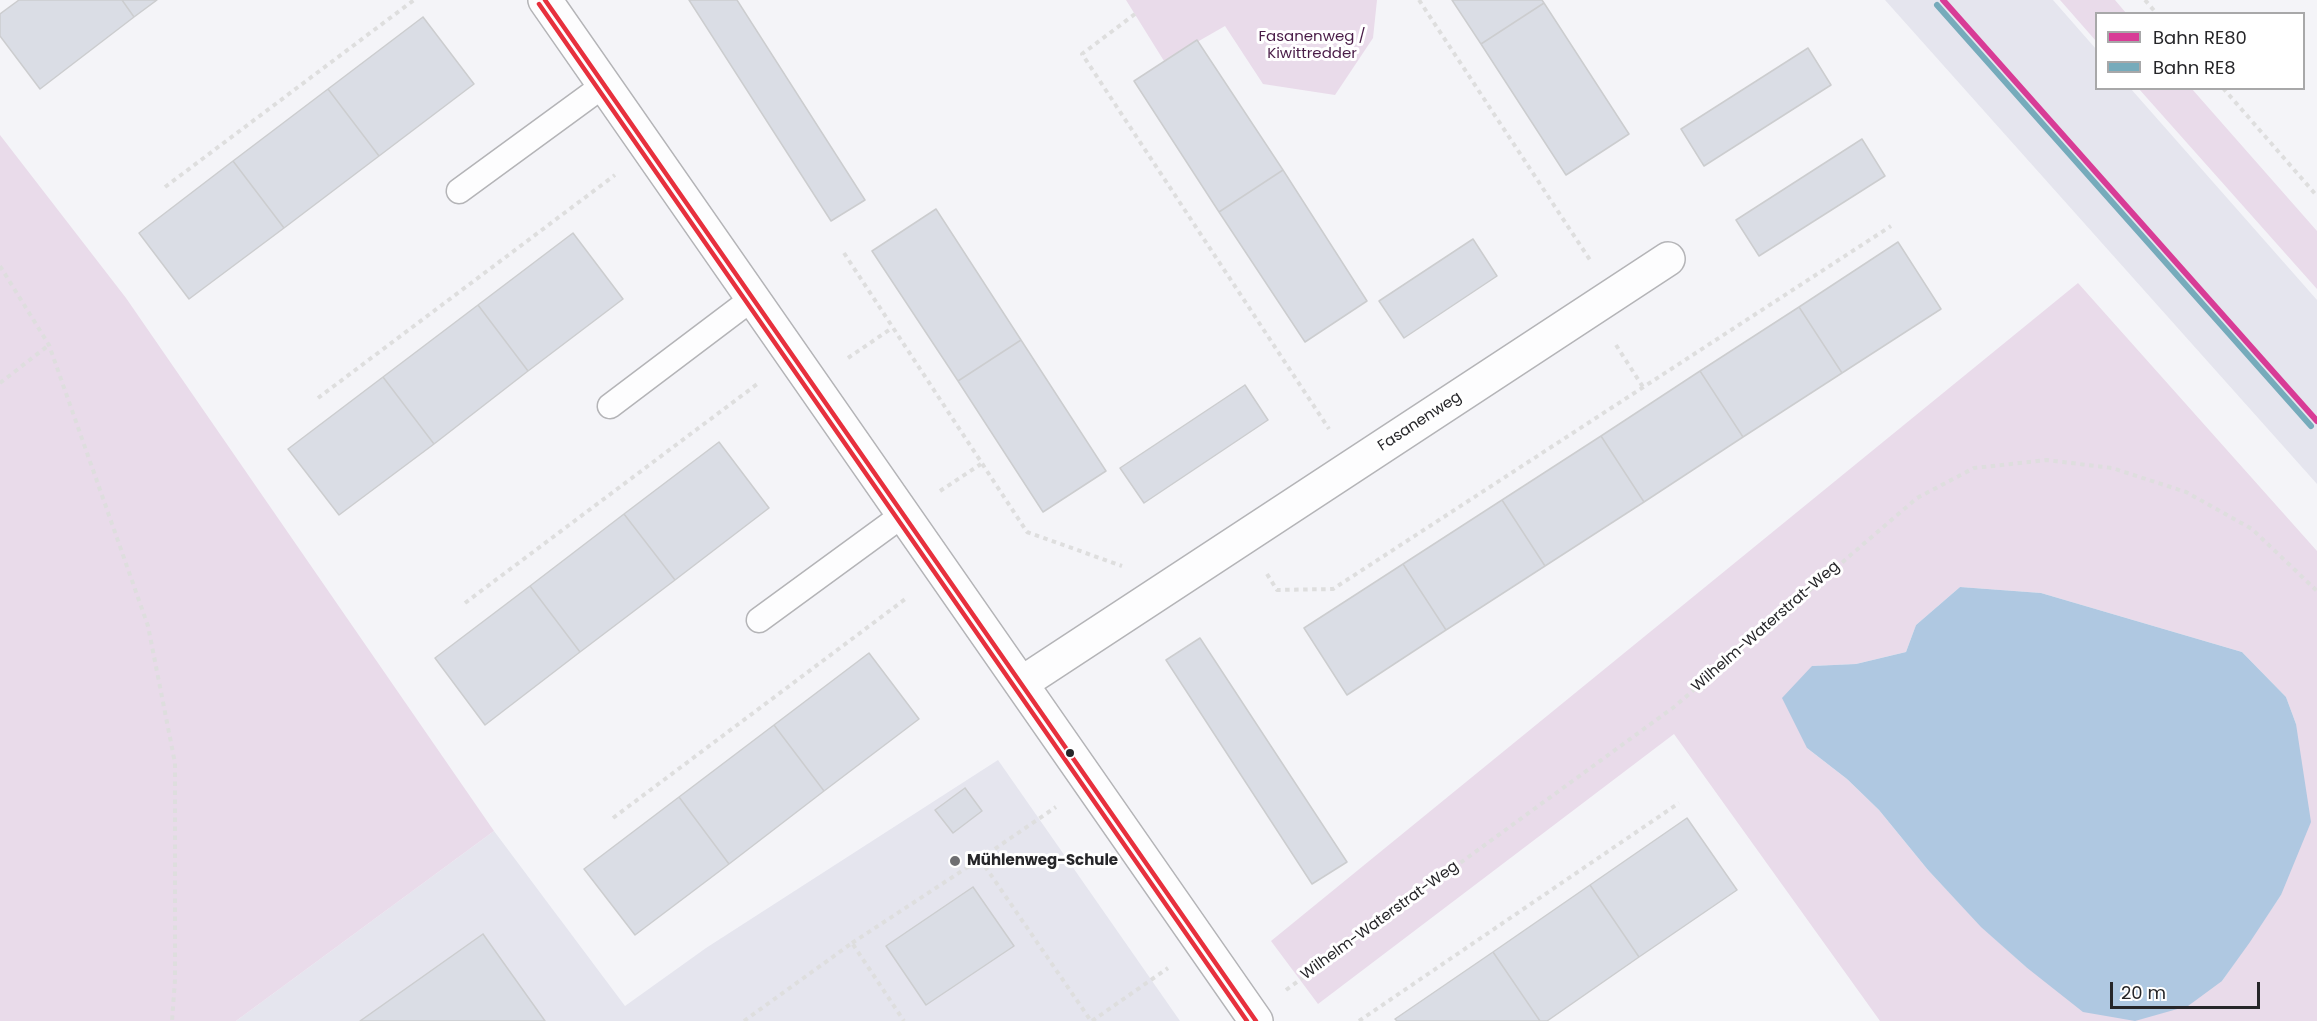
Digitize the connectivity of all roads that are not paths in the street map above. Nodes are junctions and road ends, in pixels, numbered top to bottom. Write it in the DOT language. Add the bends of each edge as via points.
graph roads {
  1 [pos="545,0"];
  2 [pos="604,85"];
  3 [pos="459,191"];
  4 [pos="1668,259"];
  5 [pos="753,298"];
  6 [pos="610,406"];
  7 [pos="904,514"];
  8 [pos="759,620"];
  9 [pos="1022,683"];
  10 [pos="1253,1018"];
  1 -- 2 [label="street"];
  2 -- 3 [label="lane"];
  2 -- 5 [label="street"];
  4 -- 9 [label="street, Fasanenweg"];
  5 -- 6 [label="lane"];
  5 -- 7 [label="street"];
  7 -- 8 [label="lane"];
  7 -- 9 [label="street"];
  9 -- 10 [label="street"];
}
